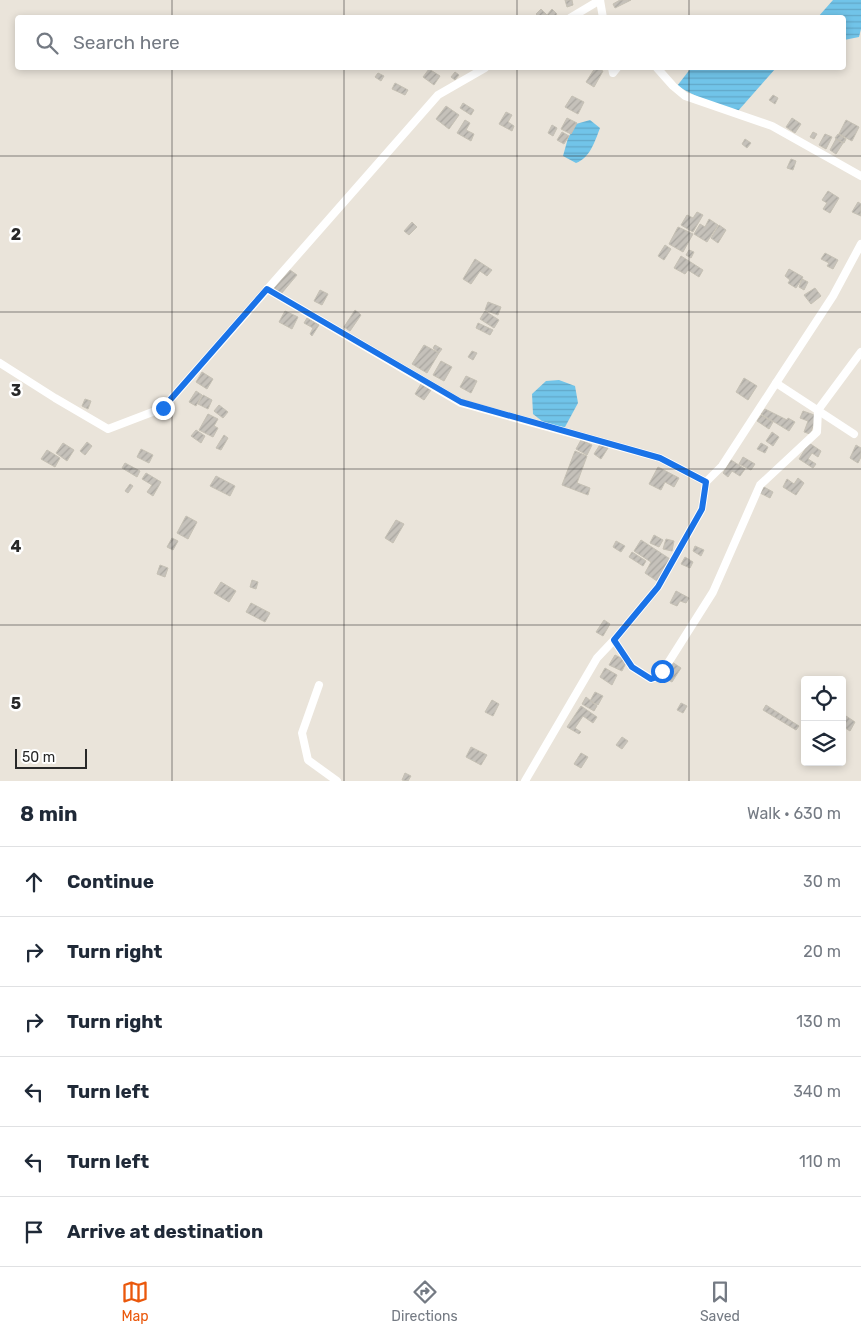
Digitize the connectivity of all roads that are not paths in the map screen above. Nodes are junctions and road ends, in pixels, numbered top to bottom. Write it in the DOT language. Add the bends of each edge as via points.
graph roads {
  1 [pos="600,0"];
  2 [pos="575,15"];
  3 [pos="602,15"];
  4 [pos="482,70"];
  5 [pos="659,70"];
  6 [pos="861,176"];
  7 [pos="861,244"];
  8 [pos="267,289"];
  9 [pos="861,352"];
  10 [pos="0,363"];
  11 [pos="776,382"];
  12 [pos="818,410"];
  13 [pos="854,434"];
  14 [pos="706,482"];
  15 [pos="614,640"];
  16 [pos="319,685"];
  17 [pos="337,781"];
  18 [pos="525,781"];
  1 -- 2 [label="street"];
  1 -- 3 [label="street"];
  4 -- 8 [label="street" via="438,95"];
  5 -- 6 [label="street" via="685,96 772,126"];
  7 -- 11 [label="street" via="833,296"];
  8 -- 10 [label="street" via="163,408 108,429"];
  8 -- 14 [label="street" via="461,402 660,458"];
  9 -- 12 [label="street"];
  11 -- 12 [label="street"];
  11 -- 14 [label="street" via="722,466"];
  12 -- 13 [label="street"];
  12 -- 15 [label="street" via="817,432 760,485 713,592 657,677 651,679 632,667"];
  14 -- 15 [label="street" via="702,509 658,587"];
  15 -- 18 [label="street" via="597,658"];
  16 -- 17 [label="street" via="302,733 308,760"];
}
